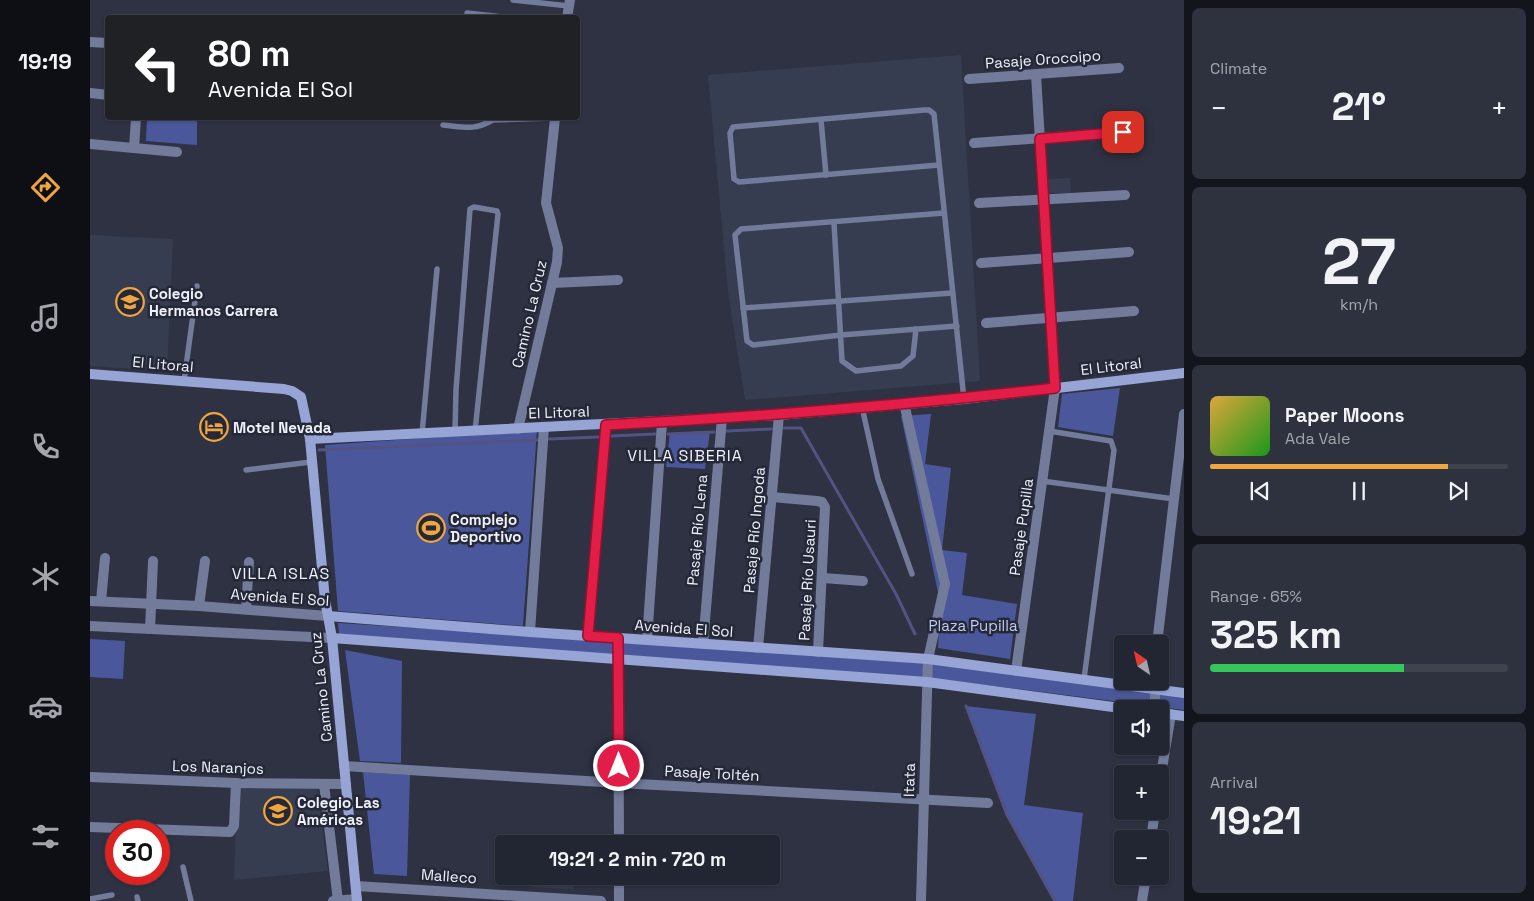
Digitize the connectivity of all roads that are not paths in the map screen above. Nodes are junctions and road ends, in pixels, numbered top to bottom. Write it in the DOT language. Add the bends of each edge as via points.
graph roads {
  1 [pos="513,0"];
  2 [pos="569,3"];
  3 [pos="467,13"];
  4 [pos="485,15"];
  5 [pos="90,42"];
  6 [pos="105,43"];
  7 [pos="1119,68"];
  8 [pos="1036,75"];
  9 [pos="968,79"];
  10 [pos="90,93"];
  11 [pos="105,95"];
  12 [pos="136,120"];
  13 [pos="493,120"];
  14 [pos="555,120"];
  15 [pos="821,120"];
  16 [pos="442,125"];
  17 [pos="1123,132"];
  18 [pos="1040,139"];
  19 [pos="974,143"];
  20 [pos="90,144"];
  21 [pos="134,148"];
  22 [pos="177,152"];
  23 [pos="939,165"];
  24 [pos="826,176"];
  25 [pos="1125,195"];
  26 [pos="1044,199"];
  27 [pos="979,203"];
  28 [pos="944,213"];
  29 [pos="834,223"];
  30 [pos="1129,252"];
  31 [pos="1048,259"];
  32 [pos="981,262"];
  33 [pos="437,268"];
  34 [pos="618,280"];
  35 [pos="552,283"];
  36 [pos="197,286"];
  37 [pos="952,293"];
  38 [pos="840,301"];
  39 [pos="743,308"];
  40 [pos="1134,311"];
  41 [pos="1052,318"];
  42 [pos="986,323"];
  43 [pos="957,326"];
  44 [pos="916,329"];
  45 [pos="841,335"];
  46 [pos="1184,373"];
  47 [pos="90,374"];
  48 [pos="184,381"];
  49 [pos="1055,388"];
  50 [pos="964,399"];
  51 [pos="904,403"];
  52 [pos="862,407"];
  53 [pos="779,414"];
  54 [pos="1184,414"];
  55 [pos="722,418"];
  56 [pos="662,422"];
  57 [pos="606,425"];
  58 [pos="544,427"];
  59 [pos="518,429"];
  60 [pos="475,431"];
  61 [pos="1049,431"];
  62 [pos="454,432"];
  63 [pos="422,434"];
  64 [pos="310,439"];
  65 [pos="311,462"];
  66 [pos="246,470"];
  67 [pos="1042,481"];
  68 [pos="1109,490"];
  69 [pos="772,497"];
  70 [pos="1174,499"];
  71 [pos="105,558"];
  72 [pos="153,561"];
  73 [pos="205,561"];
  74 [pos="249,562"];
  75 [pos="912,574"];
  76 [pos="823,578"];
  77 [pos="863,582"];
  78 [pos="90,601"];
  79 [pos="101,601"];
  80 [pos="151,603"];
  81 [pos="199,606"];
  82 [pos="246,609"];
  83 [pos="328,616"];
  84 [pos="90,626"];
  85 [pos="150,629"];
  86 [pos="530,632"];
  87 [pos="1158,635"];
  88 [pos="588,636"];
  89 [pos="332,638"];
  90 [pos="618,638"];
  91 [pos="647,640"];
  92 [pos="703,644"];
  93 [pos="758,648"];
  94 [pos="818,652"];
  95 [pos="619,659"];
  96 [pos="928,659"];
  97 [pos="1016,671"];
  98 [pos="1084,679"];
  99 [pos="927,682"];
  100 [pos="1114,682"];
  101 [pos="1169,689"];
  102 [pos="1184,693"];
  103 [pos="1114,707"];
  104 [pos="1171,714"];
  105 [pos="1184,716"];
  106 [pos="1163,765"];
  107 [pos="344,766"];
  108 [pos="90,777"];
  109 [pos="236,783"];
  110 [pos="619,783"];
  111 [pos="324,784"];
  112 [pos="346,784"];
  113 [pos="924,799"];
  114 [pos="988,803"];
  115 [pos="90,827"];
  116 [pos="619,835"];
  117 [pos="183,867"];
  118 [pos="619,885"];
  119 [pos="1145,885"];
  120 [pos="356,886"];
  121 [pos="112,895"];
  122 [pos="90,899"];
  123 [pos="357,900"];
  124 [pos="191,901"];
  125 [pos="336,901"];
  126 [pos="601,901"];
  127 [pos="619,901"];
  128 [pos="921,901"];
  129 [pos="1142,901"];
  1 -- 2 [label="lane"];
  3 -- 4 [label="lane"];
  5 -- 6 [label="street"];
  7 -- 8 [label="street, Pasaje Orocoipo"];
  8 -- 9 [label="street, Pasaje Orocoipo"];
  8 -- 18 [label="street, Pasaje Pupilla"];
  10 -- 11 [label="street"];
  12 -- 21 [label="street"];
  13 -- 16 [label="lane" via="487,125 471,128"];
  14 -- 35 [label="street, Camino La Cruz" via="546,204 558,248"];
  15 -- 23 [label="lane" via="929,110 934,114"];
  15 -- 24 [label="lane"];
  15 -- 24 [label="lane" via="733,127 730,133 734,179 738,182"];
  17 -- 18 [label="street"];
  18 -- 19 [label="street"];
  18 -- 26 [label="street, Pasaje Pupilla"];
  20 -- 21 [label="street"];
  21 -- 22 [label="street"];
  23 -- 24 [label="lane"];
  23 -- 28 [label="lane"];
  25 -- 26 [label="street"];
  26 -- 27 [label="street"];
  26 -- 31 [label="street, Pasaje Pupilla"];
  28 -- 29 [label="lane"];
  28 -- 37 [label="lane"];
  29 -- 38 [label="lane"];
  29 -- 39 [label="lane" via="736,231"];
  30 -- 31 [label="street"];
  31 -- 32 [label="street"];
  31 -- 41 [label="street, Pasaje Pupilla"];
  33 -- 63 [label="lane"];
  34 -- 35 [label="street"];
  35 -- 59 [label="street, Camino La Cruz"];
  36 -- 48 [label="lane"];
  37 -- 38 [label="lane"];
  37 -- 43 [label="lane"];
  38 -- 39 [label="lane"];
  38 -- 45 [label="lane"];
  39 -- 45 [label="lane" via="747,341 753,345"];
  40 -- 41 [label="street"];
  41 -- 42 [label="street"];
  41 -- 49 [label="street, Pasaje Pupilla"];
  43 -- 44 [label="lane"];
  43 -- 50 [label="lane"];
  44 -- 45 [label="lane"];
  44 -- 45 [label="lane" via="913,356 906,363 862,371 849,368 842,361"];
  46 -- 49 [label="main road, El Litoral"];
  47 -- 48 [label="main road, El Litoral"];
  48 -- 64 [label="main road, El Litoral" via="292,390 304,403"];
  49 -- 50 [label="main road, El Litoral"];
  49 -- 61 [label="street, Pasaje Pupilla"];
  50 -- 51 [label="main road, El Litoral"];
  51 -- 52 [label="main road, El Litoral"];
  51 -- 96 [label="street, Itata" via="945,584"];
  52 -- 53 [label="main road, El Litoral"];
  52 -- 75 [label="lane" via="878,479"];
  53 -- 55 [label="main road, El Litoral"];
  53 -- 69 [label="street, Pasaje Río Ingoda"];
  54 -- 70 [label="street"];
  55 -- 56 [label="main road, El Litoral"];
  55 -- 92 [label="street, Pasaje Río Lena"];
  56 -- 57 [label="main road, El Litoral"];
  56 -- 91 [label="street"];
  57 -- 58 [label="main road, El Litoral"];
  57 -- 88 [label="street"];
  58 -- 59 [label="main road, El Litoral"];
  58 -- 86 [label="street"];
  59 -- 60 [label="main road, El Litoral"];
  60 -- 62 [label="main road, El Litoral"];
  60 -- 62 [label="lane" via="498,214 497,210 474,207 470,209"];
  61 -- 67 [label="street, Pasaje Pupilla"];
  61 -- 68 [label="lane" via="1111,441 1114,450"];
  62 -- 63 [label="main road, El Litoral"];
  63 -- 64 [label="main road, El Litoral"];
  64 -- 65 [label="main road, Camino La Cruz"];
  65 -- 66 [label="lane"];
  65 -- 83 [label="main road, Camino La Cruz"];
  67 -- 68 [label="lane"];
  67 -- 97 [label="street, Pasaje Pupilla"];
  68 -- 70 [label="lane"];
  68 -- 98 [label="lane"];
  69 -- 76 [label="street, Pasaje Río Usauri" via="822,502 825,507"];
  69 -- 93 [label="street, Pasaje Río Ingoda"];
  70 -- 87 [label="street"];
  71 -- 79 [label="street"];
  72 -- 80 [label="street"];
  73 -- 81 [label="street"];
  74 -- 82 [label="street"];
  76 -- 77 [label="street"];
  76 -- 94 [label="street, Pasaje Río Usauri"];
  78 -- 79 [label="street, Avenida El Sol"];
  79 -- 80 [label="street, Avenida El Sol"];
  80 -- 81 [label="street, Avenida El Sol"];
  80 -- 85 [label="street"];
  81 -- 82 [label="street, Avenida El Sol"];
  82 -- 83 [label="street, Avenida El Sol"];
  83 -- 86 [label="main road, Avenida El Sol"];
  83 -- 89 [label="main road, Camino La Cruz"];
  84 -- 85 [label="street"];
  85 -- 89 [label="street"];
  86 -- 88 [label="main road, Avenida El Sol"];
  88 -- 90 [label="main road, Avenida El Sol"];
  89 -- 95 [label="main road"];
  89 -- 107 [label="main road, Camino La Cruz"];
  90 -- 91 [label="main road, Avenida El Sol"];
  90 -- 95 [label="street"];
  91 -- 92 [label="main road, Avenida El Sol"];
  92 -- 93 [label="main road, Avenida El Sol"];
  93 -- 94 [label="main road, Avenida El Sol"];
  94 -- 96 [label="main road, Avenida El Sol"];
  95 -- 99 [label="main road"];
  95 -- 110 [label="street"];
  96 -- 97 [label="main road, Avenida El Sol"];
  96 -- 99 [label="street, Itata"];
  97 -- 98 [label="main road, Avenida El Sol"];
  98 -- 100 [label="main road, Avenida El Sol"];
  99 -- 103 [label="main road"];
  99 -- 113 [label="street, Itata"];
  101 -- 102 [label="main road, Avenida El Sol"];
  104 -- 105 [label="main road"];
  104 -- 106 [label="street"];
  107 -- 110 [label="street, Pasaje Toltén"];
  107 -- 112 [label="main road, Camino La Cruz"];
  108 -- 109 [label="street, Los Naranjos"];
  109 -- 111 [label="street, Los Naranjos"];
  109 -- 115 [label="street" via="234,826 230,832"];
  110 -- 113 [label="street, Pasaje Toltén"];
  110 -- 116 [label="street"];
  111 -- 112 [label="street, Los Naranjos"];
  111 -- 125 [label="street"];
  112 -- 120 [label="main road, Camino La Cruz"];
  113 -- 114 [label="street, Pasaje Toltén"];
  113 -- 128 [label="street, Itata"];
  117 -- 124 [label="lane"];
  118 -- 127 [label="street"];
  119 -- 129 [label="street"];
  120 -- 123 [label="main road, Camino La Cruz"];
  120 -- 126 [label="street, Malleco"];
  121 -- 122 [label="lane"];
  123 -- 125 [label="street"];
}
